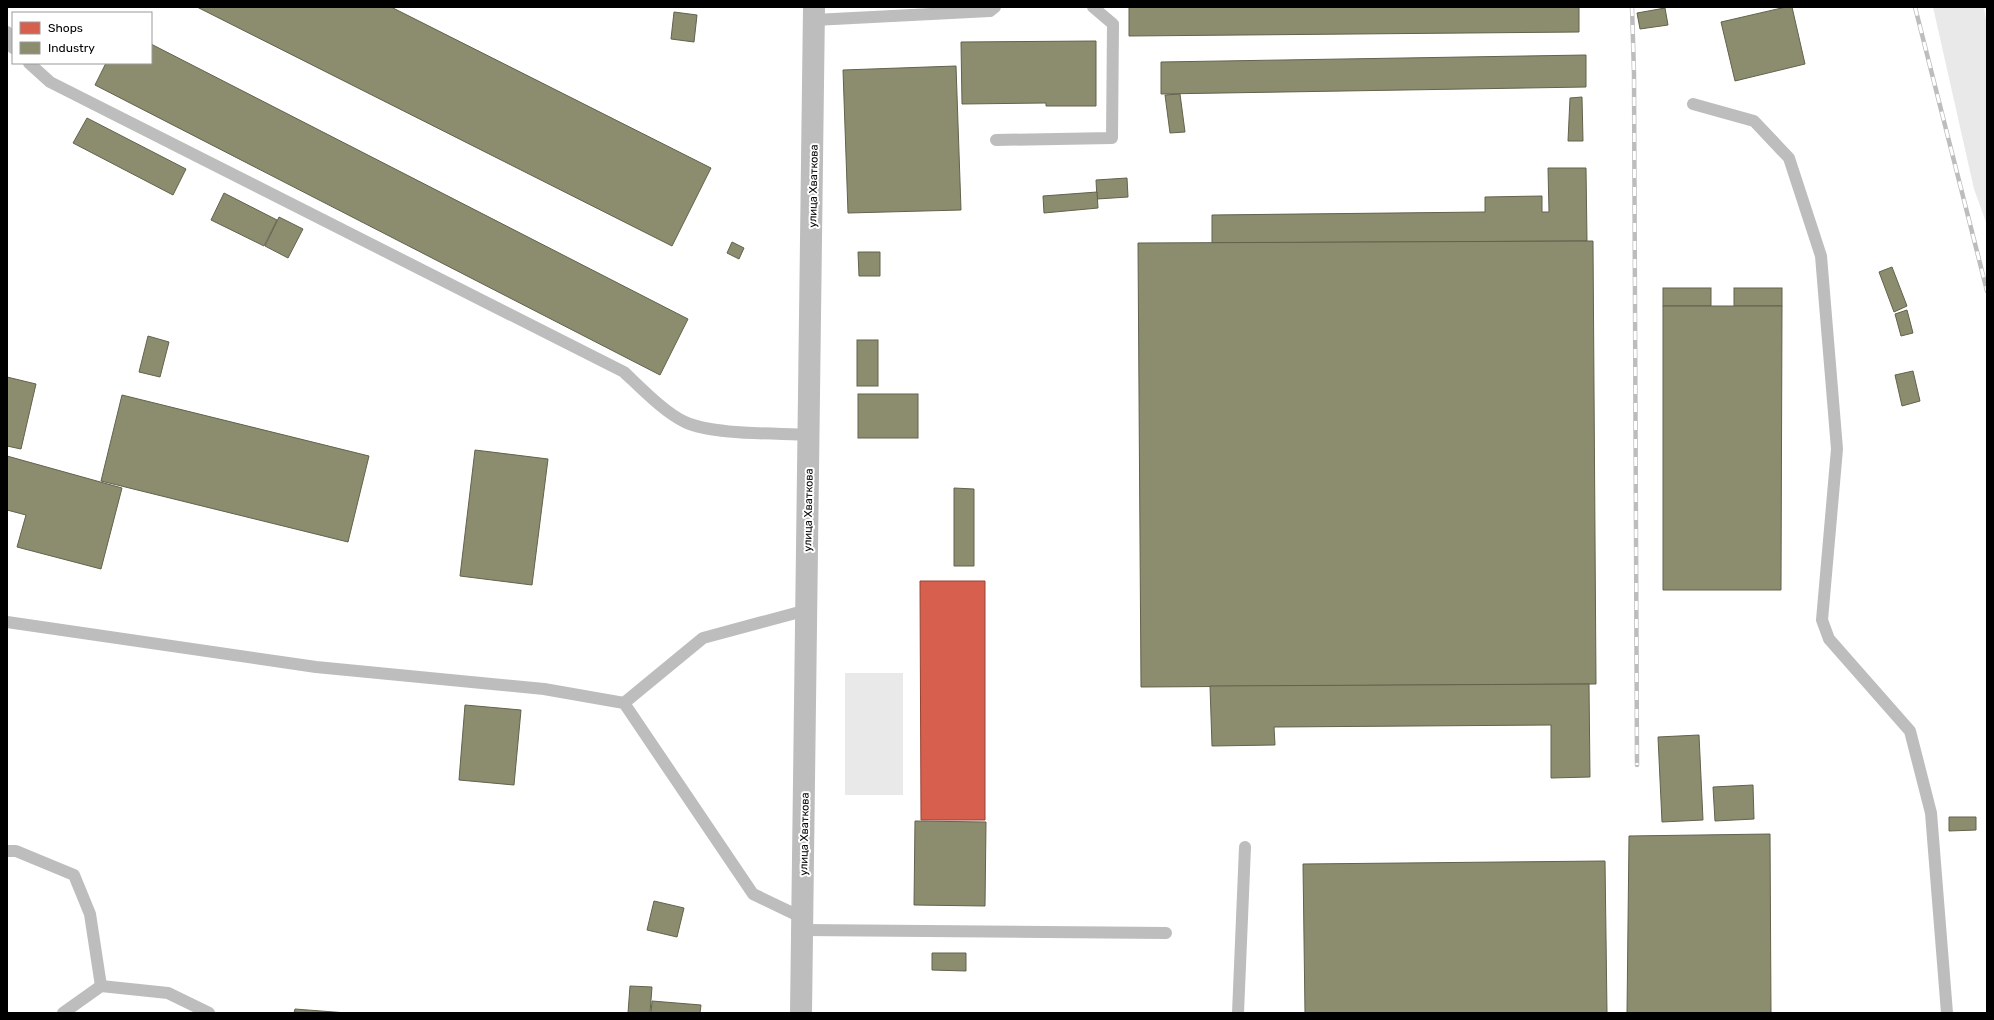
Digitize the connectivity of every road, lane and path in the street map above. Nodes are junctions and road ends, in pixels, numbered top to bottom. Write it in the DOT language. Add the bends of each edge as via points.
graph roads {
  1 [pos="995,7"];
  2 [pos="1094,7"];
  3 [pos="814,13"];
  4 [pos="7,32"];
  5 [pos="12,47"];
  6 [pos="30,64"];
  7 [pos="1693,104"];
  8 [pos="996,140"];
  9 [pos="809,435"];
  10 [pos="807,610"];
  11 [pos="7,622"];
  12 [pos="624,703"];
  13 [pos="1245,847"];
  14 [pos="7,851"];
  15 [pos="802,924"];
  16 [pos="1166,934"];
  17 [pos="102,986"];
  18 [pos="63,1013"];
  19 [pos="209,1013"];
  20 [pos="801,1013"];
  21 [pos="1238,1013"];
  22 [pos="1947,1013"];
  1 -- 3 [label="lane" via="990,11"];
  2 -- 8 [label="lane" via="1113,24 1112,138"];
  3 -- 9 [label="street, улица Хваткова"];
  4 -- 5 [label="lane"];
  6 -- 9 [label="lane" via="50,82 624,372 650,397 685,422 713,429"];
  7 -- 22 [label="lane" via="1754,121 1789,158 1821,256 1837,449 1822,620 1828,639 1910,731 1932,813"];
  9 -- 10 [label="street, улица Хваткова"];
  10 -- 12 [label="lane" via="703,638"];
  10 -- 15 [label="street, улица Хваткова"];
  11 -- 12 [label="lane" via="316,667 544,689"];
  12 -- 15 [label="lane" via="753,894"];
  13 -- 21 [label="lane"];
  14 -- 17 [label="lane" via="16,851 74,875 90,914"];
  15 -- 16 [label="lane"];
  15 -- 20 [label="street, улица Хваткова"];
  17 -- 18 [label="lane"];
  17 -- 19 [label="lane" via="168,993"];
}
